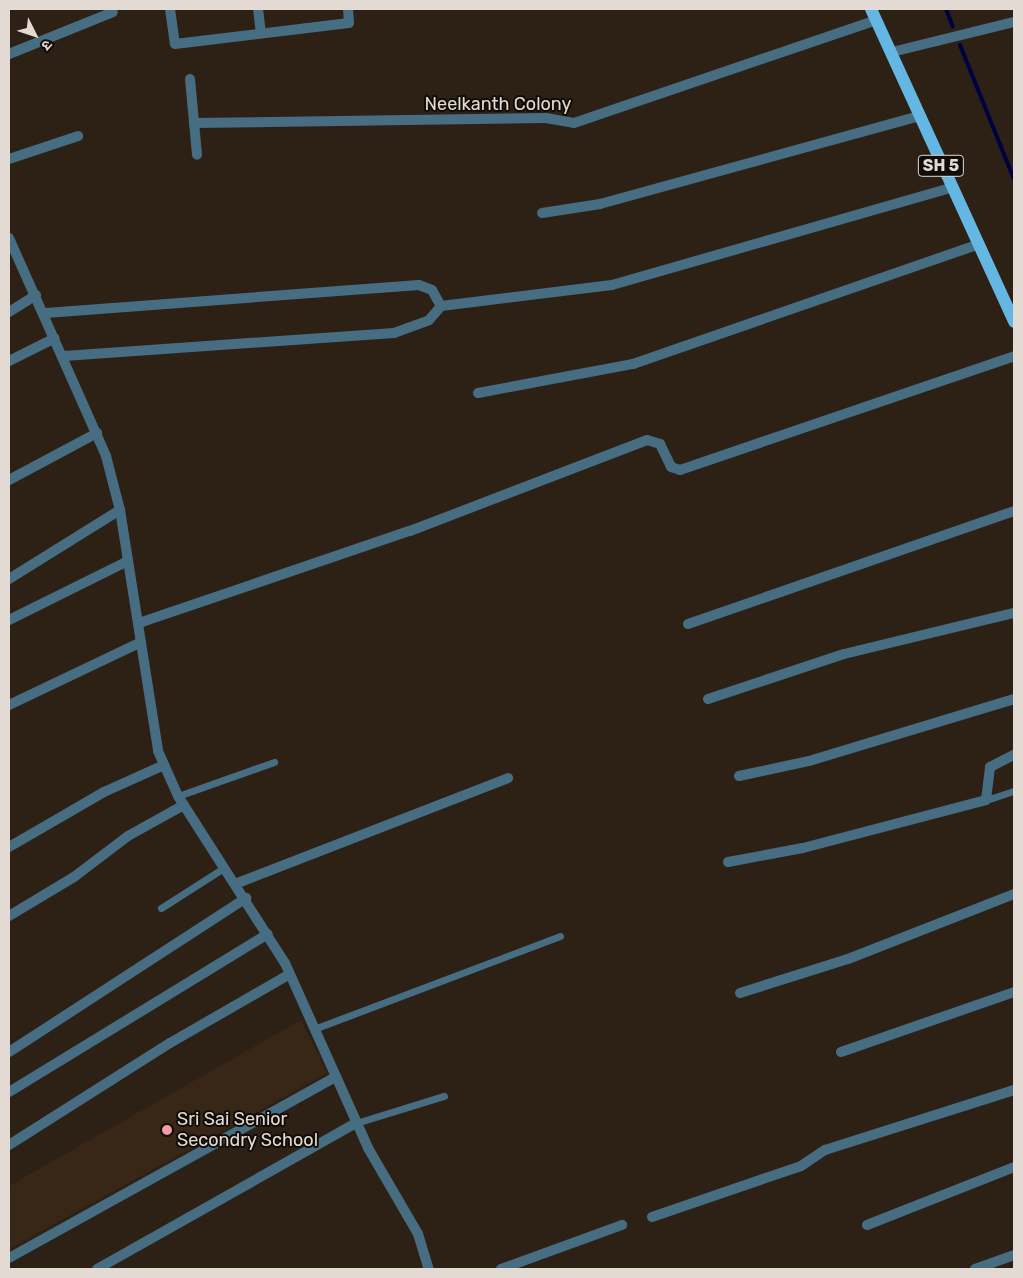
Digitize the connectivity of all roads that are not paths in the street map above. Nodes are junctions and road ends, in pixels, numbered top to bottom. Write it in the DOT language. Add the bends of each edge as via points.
graph roads {
  1 [pos="170,9"];
  2 [pos="258,9"];
  3 [pos="348,9"];
  4 [pos="113,12"];
  5 [pos="874,14"];
  6 [pos="1014,22"];
  7 [pos="260,34"];
  8 [pos="892,52"];
  9 [pos="9,54"];
  10 [pos="190,79"];
  11 [pos="919,116"];
  12 [pos="194,122"];
  13 [pos="78,136"];
  14 [pos="197,155"];
  15 [pos="9,159"];
  16 [pos="951,188"];
  17 [pos="542,213"];
  18 [pos="10,243"];
  19 [pos="978,244"];
  20 [pos="36,295"];
  21 [pos="441,306"];
  22 [pos="9,312"];
  23 [pos="46,313"];
  24 [pos="1014,322"];
  25 [pos="55,338"];
  26 [pos="64,356"];
  27 [pos="1014,356"];
  28 [pos="9,361"];
  29 [pos="478,393"];
  30 [pos="97,433"];
  31 [pos="9,480"];
  32 [pos="120,510"];
  33 [pos="1014,511"];
  34 [pos="128,561"];
  35 [pos="9,580"];
  36 [pos="1014,613"];
  37 [pos="9,620"];
  38 [pos="139,623"];
  39 [pos="688,624"];
  40 [pos="141,642"];
  41 [pos="708,698"];
  42 [pos="1014,699"];
  43 [pos="9,705"];
  44 [pos="1014,755"];
  45 [pos="274,762"];
  46 [pos="164,765"];
  47 [pos="739,776"];
  48 [pos="508,778"];
  49 [pos="1014,791"];
  50 [pos="178,796"];
  51 [pos="986,800"];
  52 [pos="184,805"];
  53 [pos="9,847"];
  54 [pos="728,862"];
  55 [pos="222,869"];
  56 [pos="235,884"];
  57 [pos="1014,894"];
  58 [pos="246,898"];
  59 [pos="161,908"];
  60 [pos="9,916"];
  61 [pos="268,934"];
  62 [pos="560,936"];
  63 [pos="290,974"];
  64 [pos="1014,992"];
  65 [pos="740,993"];
  66 [pos="314,1029"];
  67 [pos="9,1052"];
  68 [pos="841,1052"];
  69 [pos="335,1077"];
  70 [pos="1014,1090"];
  71 [pos="9,1092"];
  72 [pos="444,1096"];
  73 [pos="356,1123"];
  74 [pos="9,1144"];
  75 [pos="1014,1167"];
  76 [pos="652,1217"];
  77 [pos="622,1224"];
  78 [pos="867,1225"];
  79 [pos="1014,1255"];
  80 [pos="9,1258"];
  81 [pos="97,1269"];
  82 [pos="430,1269"];
  83 [pos="501,1269"];
  84 [pos="975,1269"];
  1 -- 7 [label="street" via="175,44"];
  2 -- 7 [label="street"];
  3 -- 7 [label="street" via="349,23"];
  4 -- 9 [label="street"];
  5 -- 8 [label="main road, SH 5"];
  5 -- 12 [label="street, Neelkanth Colony" via="574,123 546,118"];
  6 -- 8 [label="street"];
  8 -- 11 [label="main road, SH 5"];
  10 -- 12 [label="street"];
  11 -- 16 [label="main road, SH 5"];
  11 -- 17 [label="street" via="600,204"];
  12 -- 14 [label="street"];
  13 -- 15 [label="street"];
  16 -- 19 [label="main road, SH 5"];
  16 -- 21 [label="street" via="612,285"];
  18 -- 20 [label="street"];
  19 -- 24 [label="main road, SH 5"];
  19 -- 29 [label="street" via="633,364"];
  20 -- 22 [label="street"];
  20 -- 23 [label="street"];
  21 -- 23 [label="street" via="432,290 419,285"];
  21 -- 26 [label="street" via="429,320 394,333"];
  23 -- 25 [label="street"];
  25 -- 26 [label="street"];
  25 -- 28 [label="street"];
  26 -- 30 [label="street"];
  27 -- 38 [label="street" via="680,470 671,467 660,444 647,440 410,531"];
  30 -- 31 [label="street"];
  30 -- 32 [label="street"];
  32 -- 34 [label="street"];
  32 -- 35 [label="street"];
  33 -- 39 [label="street"];
  34 -- 37 [label="street"];
  34 -- 38 [label="street"];
  36 -- 41 [label="street" via="844,654"];
  38 -- 40 [label="street"];
  40 -- 43 [label="street"];
  40 -- 46 [label="street" via="154,732"];
  42 -- 47 [label="street" via="809,762"];
  44 -- 51 [label="street" via="990,767"];
  45 -- 50 [label="lane"];
  46 -- 50 [label="street"];
  46 -- 53 [label="street" via="104,792"];
  48 -- 56 [label="street"];
  49 -- 51 [label="lane"];
  50 -- 52 [label="street"];
  51 -- 54 [label="street" via="803,848"];
  52 -- 55 [label="street"];
  52 -- 60 [label="street" via="128,836 74,878"];
  55 -- 56 [label="street"];
  55 -- 59 [label="lane"];
  56 -- 58 [label="street"];
  57 -- 65 [label="street" via="848,958"];
  58 -- 61 [label="street"];
  58 -- 67 [label="street"];
  61 -- 63 [label="street"];
  61 -- 71 [label="street"];
  62 -- 66 [label="lane"];
  63 -- 66 [label="street"];
  63 -- 74 [label="street" via="170,1043"];
  64 -- 68 [label="street"];
  66 -- 69 [label="street"];
  69 -- 73 [label="street"];
  69 -- 80 [label="street"];
  70 -- 76 [label="street" via="825,1150 801,1166"];
  72 -- 73 [label="lane"];
  73 -- 81 [label="street"];
  73 -- 82 [label="street" via="418,1234"];
  75 -- 78 [label="street"];
  77 -- 83 [label="street"];
  79 -- 84 [label="street"];
}
